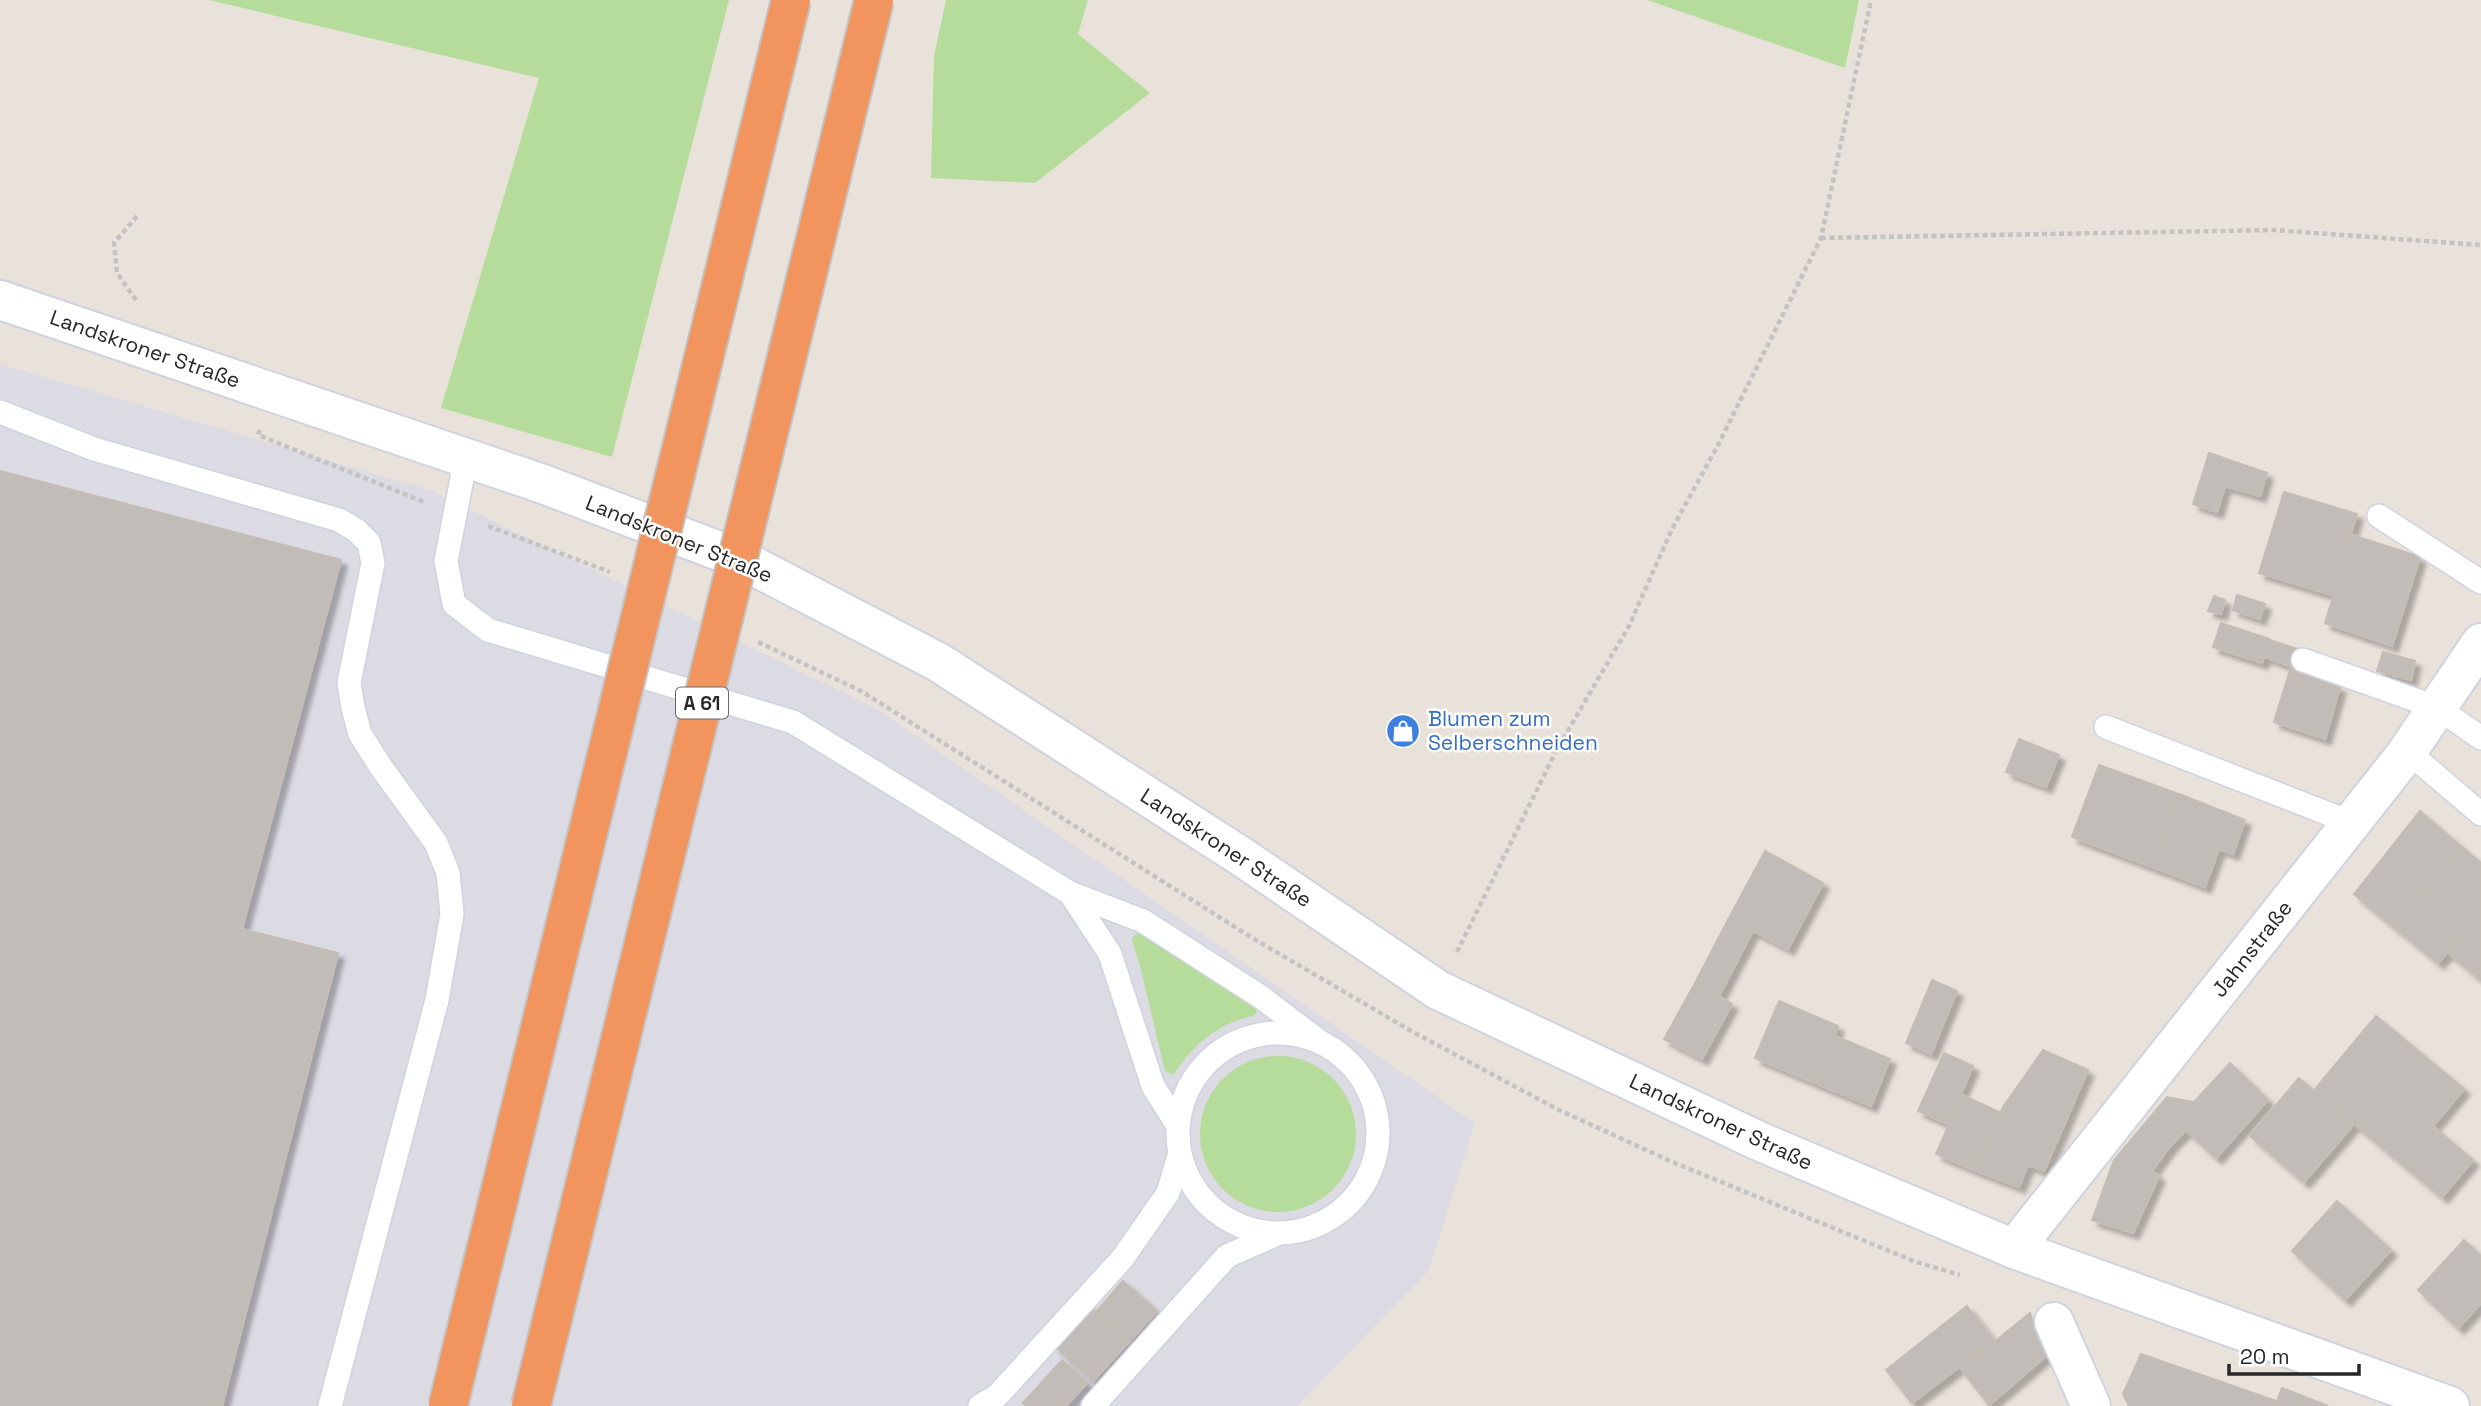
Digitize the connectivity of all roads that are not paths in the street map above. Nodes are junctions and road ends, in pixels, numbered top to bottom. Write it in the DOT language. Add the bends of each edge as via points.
graph roads {
  1 [pos="791,0"];
  2 [pos="874,0"];
  3 [pos="0,300"];
  4 [pos="0,412"];
  5 [pos="466,458"];
  6 [pos="2379,516"];
  7 [pos="2481,582"];
  8 [pos="2481,643"];
  9 [pos="2303,660"];
  10 [pos="2438,708"];
  11 [pos="2106,727"];
  12 [pos="2481,738"];
  13 [pos="2407,751"];
  14 [pos="2481,814"];
  15 [pos="2352,823"];
  16 [pos="1070,892"];
  17 [pos="1320,1042"];
  18 [pos="1177,1124"];
  19 [pos="1179,1156"];
  20 [pos="1277,1234"];
  21 [pos="2014,1250"];
  22 [pos="2054,1322"];
  23 [pos="330,1406"];
  24 [pos="448,1406"];
  25 [pos="531,1406"];
  26 [pos="980,1406"];
  27 [pos="1093,1406"];
  28 [pos="2091,1406"];
  29 [pos="2449,1406"];
  1 -- 24 [label="highway, bridge"];
  2 -- 25 [label="highway, A 61, bridge"];
  3 -- 5 [label="main road, Landskroner Straße"];
  4 -- 23 [label="lane" via="94,449 339,520 369,543 373,563 349,683 353,708 360,734 436,843 448,873 452,914 437,1000"];
  5 -- 16 [label="lane" via="446,561 454,604 488,630 793,722"];
  5 -- 21 [label="main road, Landskroner Straße" via="740,559 938,662 1239,855 1438,990 1760,1142"];
  6 -- 7 [label="lane"];
  8 -- 10 [label="main road, Jahnstraße"];
  9 -- 10 [label="lane"];
  10 -- 12 [label="lane"];
  10 -- 13 [label="main road, Jahnstraße"];
  11 -- 15 [label="lane"];
  13 -- 14 [label="lane"];
  13 -- 15 [label="main road, Jahnstraße"];
  15 -- 21 [label="main road, Jahnstraße"];
  16 -- 17 [label="lane" via="1143,921 1261,997"];
  16 -- 18 [label="lane" via="1110,954 1153,1086"];
  17 -- 18 [label="lane" via="1289,1033 1258,1034 1227,1045 1202,1065 1185,1093"];
  17 -- 20 [label="lane" via="1347,1060 1367,1085 1378,1118 1376,1153 1364,1186 1341,1212 1311,1229"];
  18 -- 19 [label="lane"];
  19 -- 20 [label="lane" via="1191,1185 1212,1210 1242,1228"];
  19 -- 26 [label="lane" via="1168,1193 1122,1259 997,1396"];
  20 -- 27 [label="lane" via="1227,1256"];
  21 -- 29 [label="main road, Landskroner Straße"];
  22 -- 28 [label="main road"];
}
